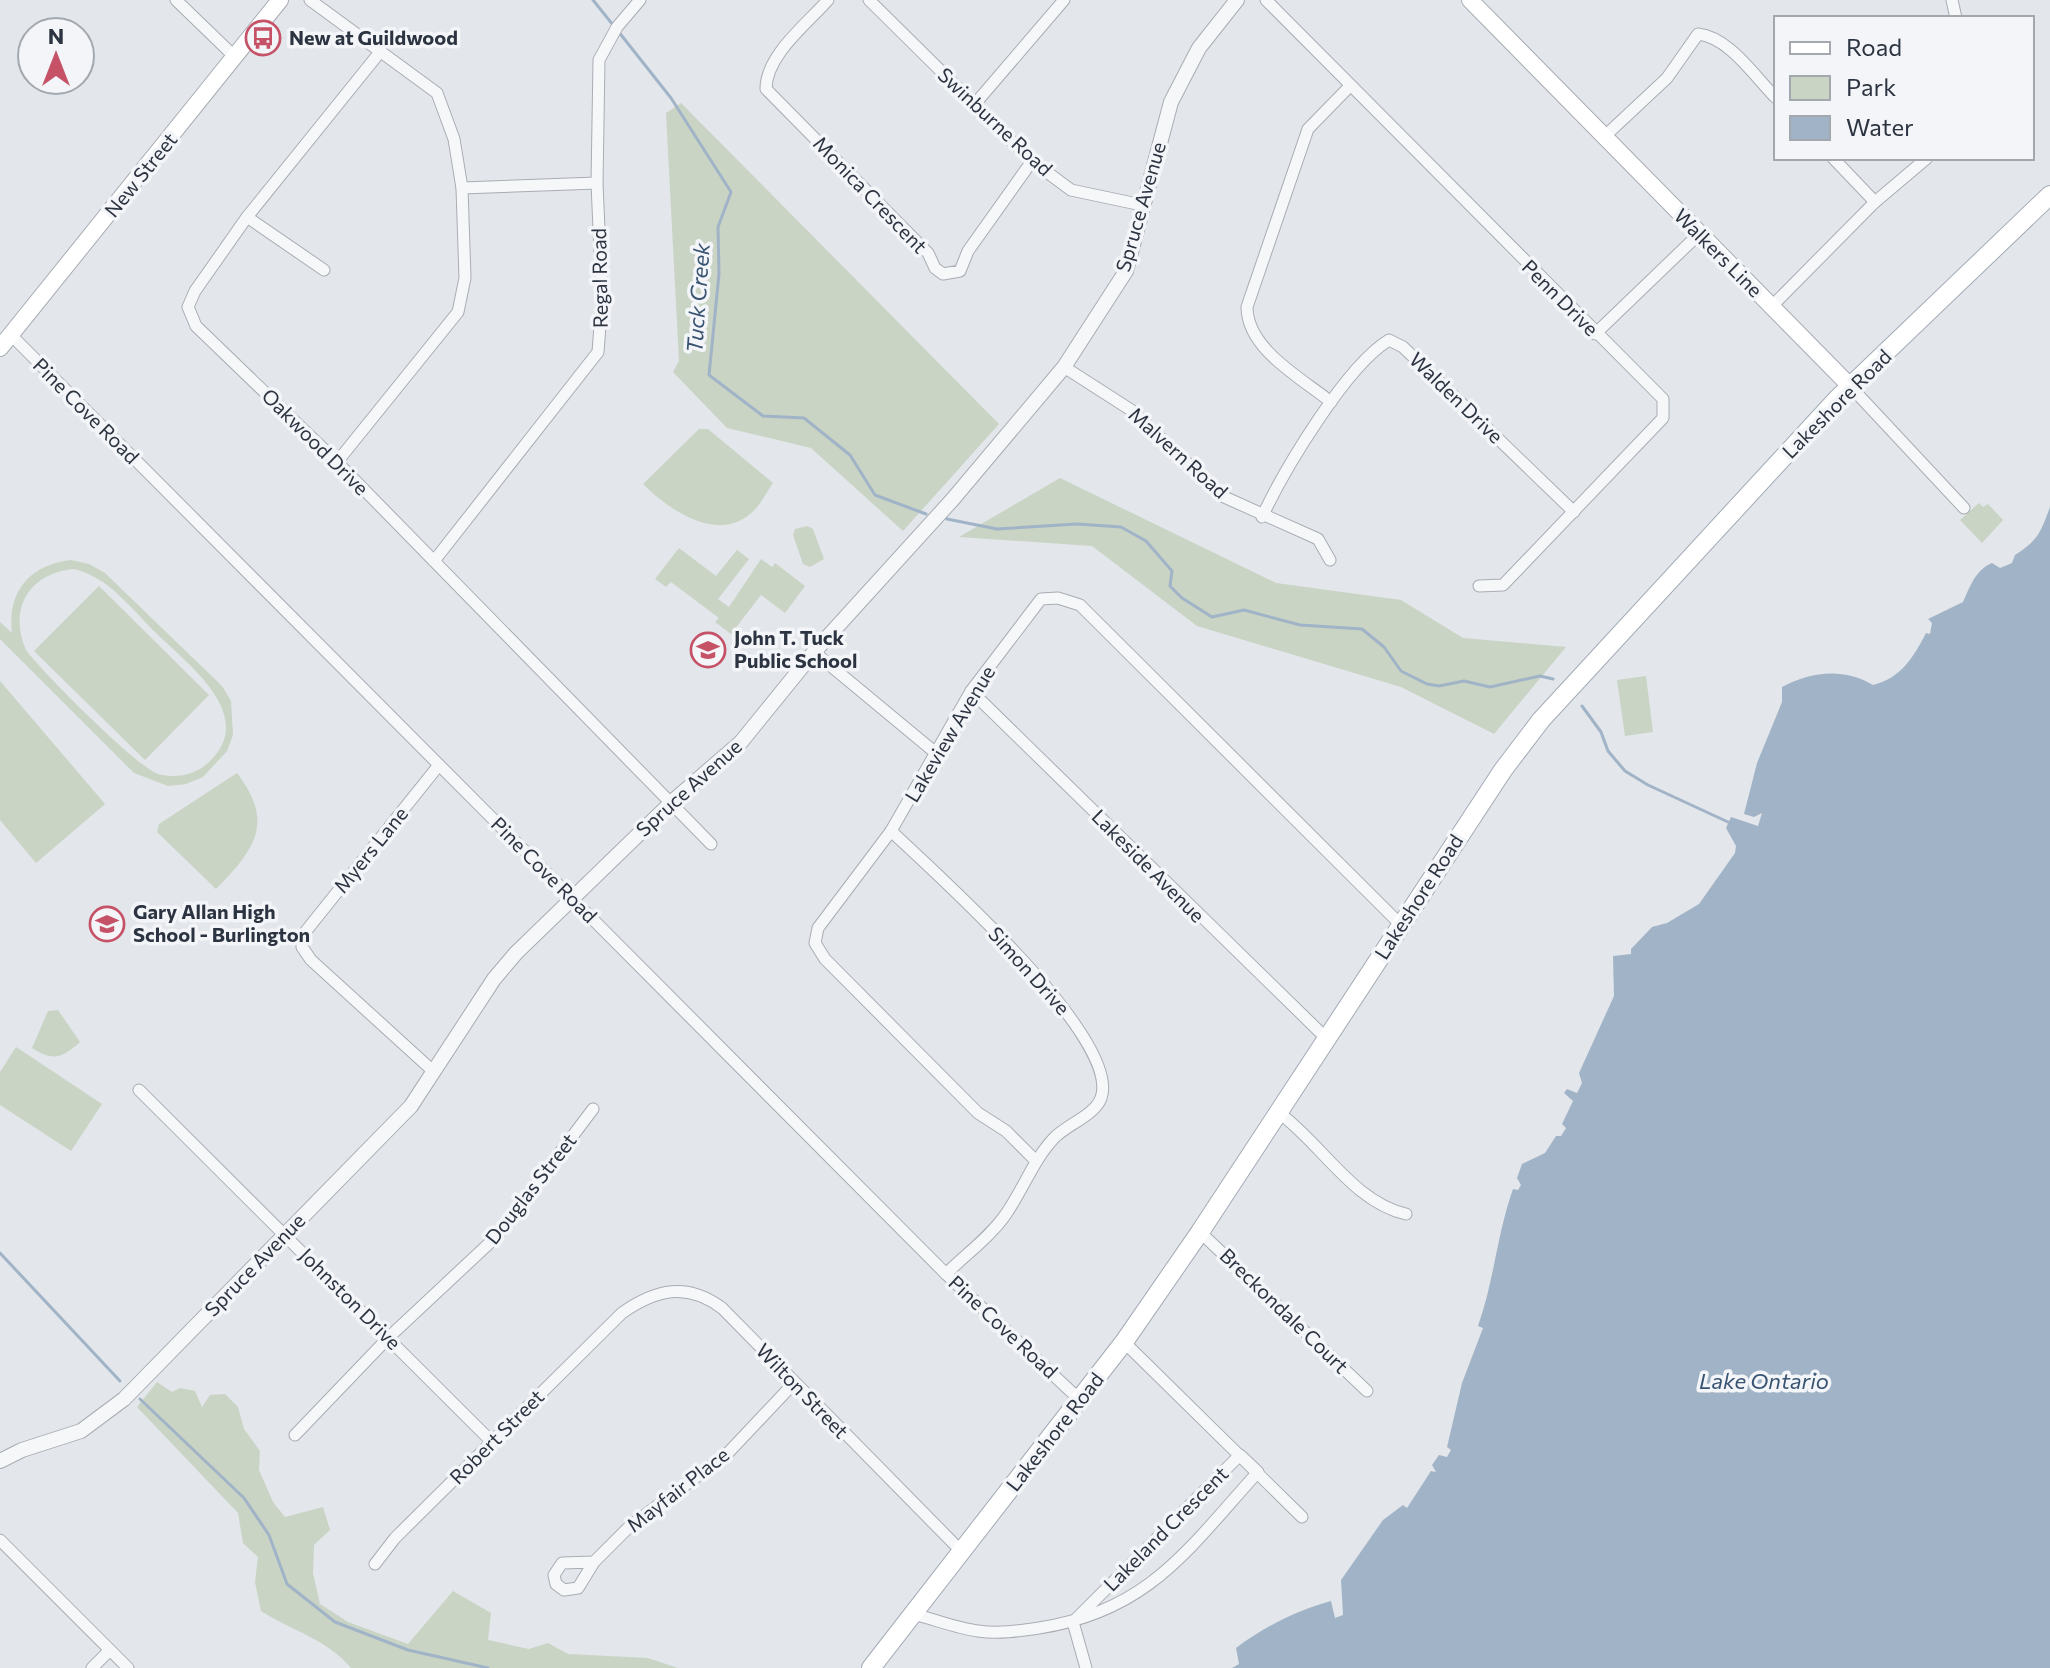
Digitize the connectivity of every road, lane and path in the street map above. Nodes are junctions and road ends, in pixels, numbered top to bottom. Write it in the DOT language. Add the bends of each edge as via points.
graph roads {
  1 [pos="176,0"];
  2 [pos="280,0"];
  3 [pos="310,0"];
  4 [pos="640,0"];
  5 [pos="828,0"];
  6 [pos="869,0"];
  7 [pos="1064,0"];
  8 [pos="1237,0"];
  9 [pos="1266,0"];
  10 [pos="1470,0"];
  11 [pos="380,52"];
  12 [pos="236,58"];
  13 [pos="1350,86"];
  14 [pos="1774,96"];
  15 [pos="974,105"];
  16 [pos="1605,136"];
  17 [pos="1835,160"];
  18 [pos="1925,160"];
  19 [pos="1032,161"];
  20 [pos="597,183"];
  21 [pos="462,188"];
  22 [pos="2050,195"];
  23 [pos="1875,202"];
  24 [pos="1142,205"];
  25 [pos="247,217"];
  26 [pos="1699,234"];
  27 [pos="324,270"];
  28 [pos="1772,306"];
  29 [pos="1595,334"];
  30 [pos="5,342"];
  31 [pos="1064,367"];
  32 [pos="1850,386"];
  33 [pos="1331,402"];
  34 [pos="337,462"];
  35 [pos="1964,508"];
  36 [pos="1574,512"];
  37 [pos="1262,517"];
  38 [pos="1330,560"];
  39 [pos="434,561"];
  40 [pos="1479,586"];
  41 [pos="814,652"];
  42 [pos="971,691"];
  43 [pos="937,754"];
  44 [pos="439,765"];
  45 [pos="673,801"];
  46 [pos="891,831"];
  47 [pos="711,844"];
  48 [pos="571,898"];
  49 [pos="1401,925"];
  50 [pos="1327,1039"];
  51 [pos="433,1071"];
  52 [pos="139,1090"];
  53 [pos="593,1109"];
  54 [pos="1278,1112"];
  55 [pos="1035,1160"];
  56 [pos="1406,1214"];
  57 [pos="1200,1232"];
  58 [pos="285,1235"];
  59 [pos="946,1274"];
  60 [pos="622,1313"];
  61 [pos="388,1338"];
  62 [pos="1124,1342"];
  63 [pos="794,1383"];
  64 [pos="1367,1391"];
  65 [pos="1081,1401"];
  66 [pos="295,1435"];
  67 [pos="492,1442"];
  68 [pos="0,1461"];
  69 [pos="1258,1472"];
  70 [pos="1302,1517"];
  71 [pos="0,1540"];
  72 [pos="962,1552"];
  73 [pos="594,1562"];
  74 [pos="375,1564"];
  75 [pos="913,1614"];
  76 [pos="1073,1622"];
  77 [pos="110,1650"];
  78 [pos="92,1668"];
  79 [pos="128,1668"];
  80 [pos="871,1668"];
  81 [pos="1086,1668"];
  1 -- 12 [label="street"];
  2 -- 12 [label="main road, New Street"];
  3 -- 11 [label="street"];
  4 -- 20 [label="street, Regal Road" via="599,60"];
  5 -- 19 [label="street, Monica Crescent" via="776,60 766,75 766,89 928,253 935,268 943,274 960,271 968,251"];
  6 -- 15 [label="street, Swinburne Road"];
  7 -- 15 [label="street"];
  8 -- 24 [label="street, Spruce Avenue" via="1199,48 1171,102"];
  9 -- 13 [label="street, Penn Drive"];
  10 -- 16 [label="main road, Walkers Line"];
  11 -- 21 [label="street" via="437,93 454,139"];
  11 -- 25 [label="street, Oakwood Drive"];
  12 -- 30 [label="main road, New Street"];
  13 -- 29 [label="street, Penn Drive"];
  13 -- 33 [label="street" via="1308,129 1247,307 1255,338"];
  14 -- 16 [label="street" via="1727,47 1712,35 1698,34 1667,78"];
  15 -- 19 [label="street, Swinburne Road"];
  16 -- 26 [label="main road, Walkers Line"];
  17 -- 23 [label="street"];
  18 -- 23 [label="street"];
  19 -- 24 [label="street, Swinburne Road" via="1071,190"];
  20 -- 21 [label="street"];
  20 -- 39 [label="street, Regal Road" via="602,299 598,352"];
  21 -- 34 [label="street" via="465,278 458,312"];
  22 -- 32 [label="main road, Lakeshore Road"];
  23 -- 28 [label="street"];
  24 -- 31 [label="street, Spruce Avenue" via="1126,271"];
  25 -- 27 [label="street"];
  25 -- 34 [label="street, Oakwood Drive" via="188,307 196,326"];
  26 -- 28 [label="main road, Walkers Line"];
  26 -- 29 [label="street"];
  28 -- 32 [label="main road, Walkers Line"];
  29 -- 36 [label="street, Penn Drive" via="1663,399 1663,418"];
  30 -- 44 [label="street, Pine Cove Road"];
  31 -- 37 [label="street, Malvern Road" via="1131,410 1222,496"];
  31 -- 41 [label="street, Spruce Avenue"];
  32 -- 35 [label="street, Walkers Line"];
  32 -- 49 [label="main road, Lakeshore Road" via="1541,720"];
  33 -- 36 [label="street, Walden Drive" via="1385,342 1394,341"];
  33 -- 37 [label="street, Walden Drive" via="1280,479"];
  34 -- 39 [label="street, Oakwood Drive"];
  36 -- 40 [label="street, Penn Drive" via="1503,585"];
  37 -- 38 [label="street, Malvern Road" via="1318,539"];
  39 -- 45 [label="street, Oakwood Drive"];
  41 -- 43 [label="street"];
  41 -- 45 [label="street, Spruce Avenue" via="741,742"];
  42 -- 43 [label="street, Lakeview Avenue"];
  42 -- 49 [label="street, Lakeview Avenue" via="1041,599 1080,605"];
  42 -- 50 [label="street, Lakeside Avenue"];
  43 -- 46 [label="street, Lakeview Avenue"];
  44 -- 48 [label="street, Pine Cove Road"];
  44 -- 51 [label="street, Myers Lane" via="302,936 311,960"];
  45 -- 47 [label="street, Oakwood Drive"];
  45 -- 48 [label="street, Spruce Avenue"];
  46 -- 55 [label="street, Simon Drive" via="1066,1008 1098,1068 1103,1087 1097,1104"];
  46 -- 55 [label="street, Lakeview Avenue" via="818,928 815,943 978,1113"];
  48 -- 51 [label="street, Spruce Avenue" via="501,970"];
  48 -- 59 [label="street, Pine Cove Road"];
  49 -- 50 [label="main road, Lakeshore Road"];
  50 -- 54 [label="main road, Lakeshore Road"];
  51 -- 58 [label="street, Spruce Avenue" via="411,1106"];
  52 -- 58 [label="street, Johnston Drive"];
  53 -- 61 [label="street, Douglas Street" via="497,1236"];
  54 -- 56 [label="street" via="1368,1197"];
  54 -- 57 [label="main road, Lakeshore Road"];
  55 -- 59 [label="street, Simon Drive" via="1006,1215"];
  57 -- 62 [label="main road, Lakeshore Road"];
  57 -- 64 [label="street, Breckondale Court"];
  58 -- 61 [label="street, Johnston Drive"];
  58 -- 68 [label="street, Spruce Avenue" via="124,1399 81,1431"];
  59 -- 65 [label="street, Pine Cove Road"];
  60 -- 63 [label="street, Wilton Street" via="646,1296 672,1289 705,1296"];
  60 -- 67 [label="street, Robert Street"];
  61 -- 66 [label="street, Douglas Street"];
  61 -- 67 [label="street, Johnston Drive"];
  62 -- 65 [label="main road, Lakeshore Road"];
  62 -- 69 [label="street"];
  63 -- 72 [label="street, Wilton Street"];
  63 -- 73 [label="street, Mayfair Place" via="727,1454 655,1505"];
  65 -- 72 [label="main road, Lakeshore Road"];
  67 -- 74 [label="street, Robert Street"];
  69 -- 70 [label="street"];
  69 -- 76 [label="street, Lakeland Crescent" via="1142,1592"];
  69 -- 76 [label="street, Lakeland Crescent" via="1240,1455"];
  71 -- 77 [label="street"];
  72 -- 75 [label="main road, Lakeshore Road"];
  75 -- 76 [label="street, Lakeland Crescent" via="979,1631 1011,1632"];
  75 -- 80 [label="main road, Lakeshore Road"];
  76 -- 81 [label="street"];
  77 -- 78 [label="street"];
  77 -- 79 [label="street"];
}
